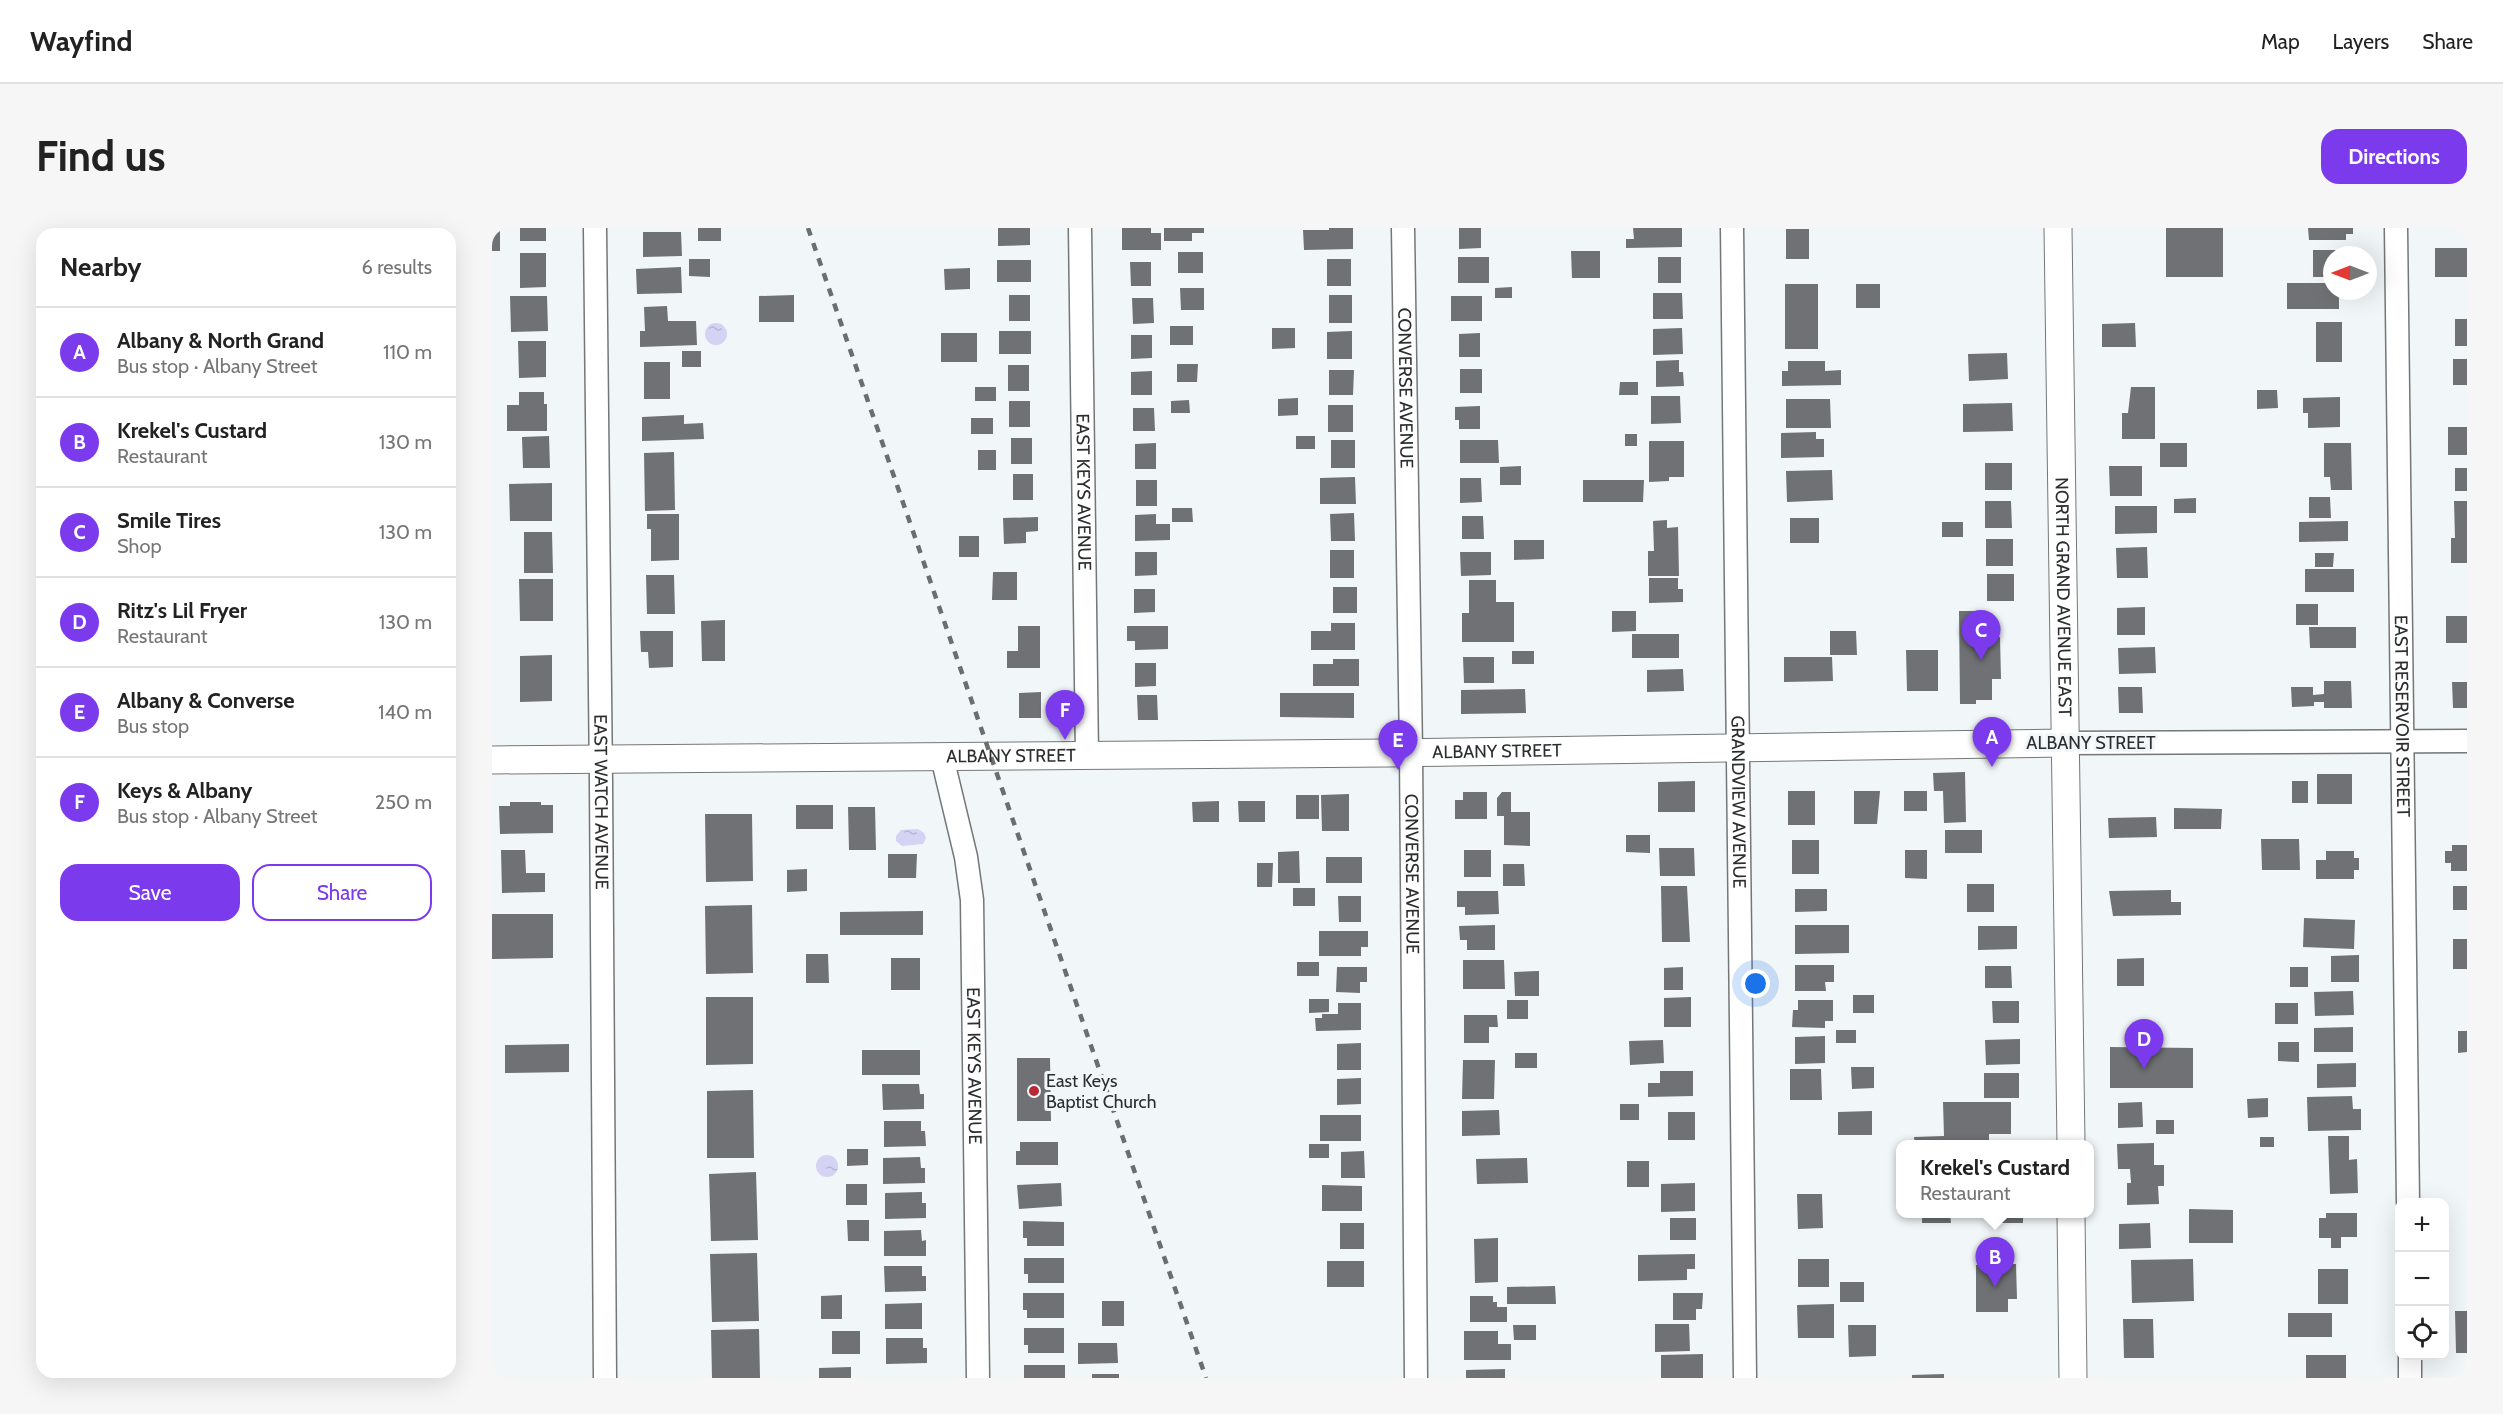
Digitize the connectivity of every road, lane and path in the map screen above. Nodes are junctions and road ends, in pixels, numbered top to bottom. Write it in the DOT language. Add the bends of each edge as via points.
graph roads {
  1 [pos="595,228"];
  2 [pos="1080,228"];
  3 [pos="1403,228"];
  4 [pos="1732,228"];
  5 [pos="2058,228"];
  6 [pos="2396,228"];
  7 [pos="2401,741"];
  8 [pos="2467,741"];
  9 [pos="2066,744"];
  10 [pos="1739,747"];
  11 [pos="1411,752"];
  12 [pos="1087,756"];
  13 [pos="942,757"];
  14 [pos="601,759"];
  15 [pos="492,760"];
  16 [pos="2070,1140"];
  17 [pos="2408,1198"];
  18 [pos="2071,1218"];
  19 [pos="2410,1360"];
  20 [pos="604,1378"];
  21 [pos="978,1378"];
  22 [pos="1416,1378"];
  23 [pos="1745,1378"];
  24 [pos="2073,1378"];
  25 [pos="2410,1378"];
  1 -- 14 [label="street, EAST WATCH AVENUE"];
  2 -- 12 [label="street, EAST KEYS AVENUE"];
  3 -- 11 [label="street, CONVERSE AVENUE"];
  4 -- 10 [label="street, GRANDVIEW AVENUE"];
  5 -- 9 [label="street, NORTH GRAND AVENUE EAST"];
  6 -- 7 [label="street, EAST RESERVOIR STREET"];
  7 -- 8 [label="street, ALBANY STREET"];
  7 -- 9 [label="street, ALBANY STREET"];
  7 -- 17 [label="street, EAST RESERVOIR STREET"];
  9 -- 10 [label="street, ALBANY STREET"];
  9 -- 16 [label="street, NORTH GRAND AVENUE EAST"];
  10 -- 11 [label="street, ALBANY STREET"];
  10 -- 23 [label="street, GRANDVIEW AVENUE"];
  11 -- 12 [label="street, ALBANY STREET"];
  11 -- 22 [label="street, CONVERSE AVENUE"];
  12 -- 13 [label="street, ALBANY STREET"];
  13 -- 14 [label="street, ALBANY STREET"];
  13 -- 21 [label="street, EAST KEYS AVENUE" via="972,900"];
  14 -- 15 [label="street, ALBANY STREET"];
  14 -- 20 [label="street, EAST WATCH AVENUE"];
  18 -- 24 [label="street"];
  19 -- 25 [label="street"];
}
